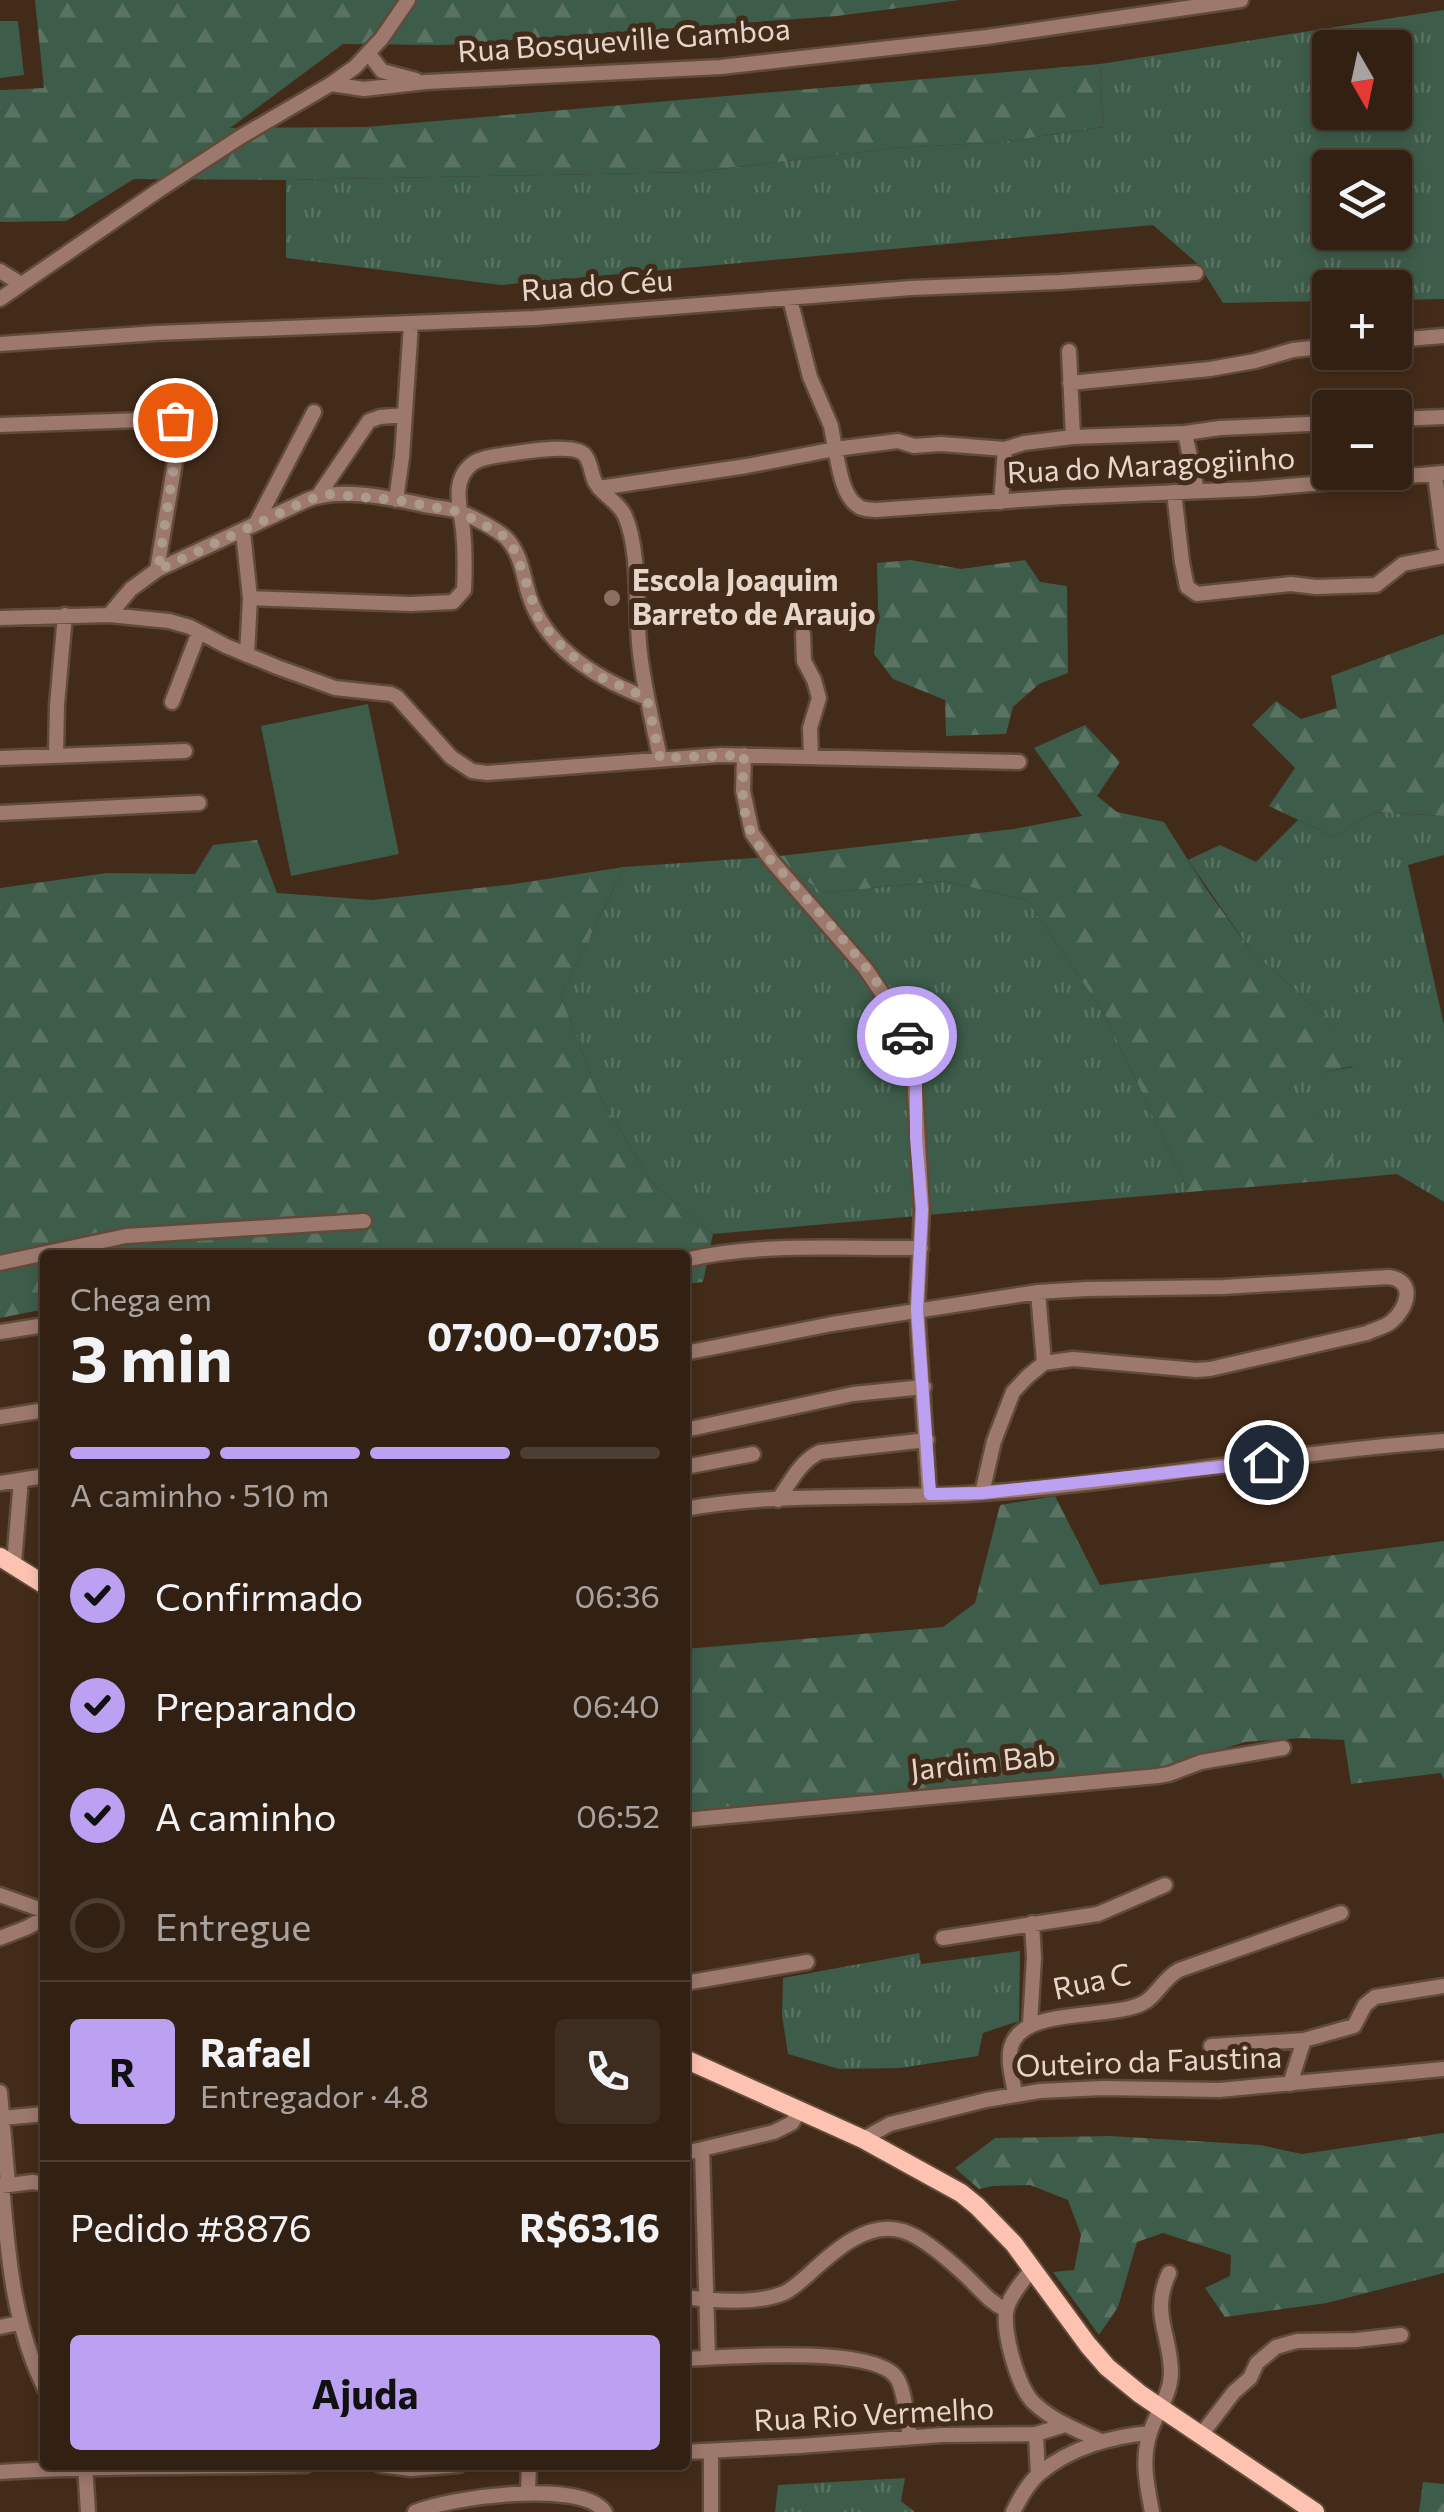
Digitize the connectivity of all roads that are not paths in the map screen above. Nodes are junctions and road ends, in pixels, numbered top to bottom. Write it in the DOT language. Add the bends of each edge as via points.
graph roads {
  1 [pos="408,0"];
  2 [pos="1242,0"];
  3 [pos="369,54"];
  4 [pos="426,82"];
  5 [pos="331,84"];
  6 [pos="0,271"];
  7 [pos="1196,273"];
  8 [pos="21,284"];
  9 [pos="790,298"];
  10 [pos="0,299"];
  11 [pos="411,324"];
  12 [pos="1444,336"];
  13 [pos="1412,339"];
  14 [pos="0,344"];
  15 [pos="1312,348"];
  16 [pos="1068,351"];
  17 [pos="1070,382"];
  18 [pos="314,412"];
  19 [pos="405,415"];
  20 [pos="1444,417"];
  21 [pos="1412,418"];
  22 [pos="0,424"];
  23 [pos="1312,424"];
  24 [pos="1185,433"];
  25 [pos="1073,437"];
  26 [pos="1005,449"];
  27 [pos="835,450"];
  28 [pos="1439,473"];
  29 [pos="599,488"];
  30 [pos="1198,491"];
  31 [pos="1174,492"];
  32 [pos="318,496"];
  33 [pos="396,500"];
  34 [pos="1001,502"];
  35 [pos="460,512"];
  36 [pos="249,528"];
  37 [pos="1444,544"];
  38 [pos="1444,556"];
  39 [pos="158,570"];
  40 [pos="250,598"];
  41 [pos="65,615"];
  42 [pos="109,615"];
  43 [pos="0,618"];
  44 [pos="198,632"];
  45 [pos="804,634"];
  46 [pos="247,655"];
  47 [pos="647,698"];
  48 [pos="172,702"];
  49 [pos="185,752"];
  50 [pos="56,754"];
  51 [pos="744,755"];
  52 [pos="811,756"];
  53 [pos="0,758"];
  54 [pos="660,758"];
  55 [pos="1020,762"];
  56 [pos="199,803"];
  57 [pos="0,813"];
  58 [pos="364,1221"];
  59 [pos="921,1248"];
  60 [pos="63,1250"];
  61 [pos="40,1255"];
  62 [pos="690,1259"];
  63 [pos="0,1264"];
  64 [pos="1038,1292"];
  65 [pos="917,1310"];
  66 [pos="40,1326"];
  67 [pos="0,1332"];
  68 [pos="690,1352"];
  69 [pos="1044,1363"];
  70 [pos="924,1387"];
  71 [pos="40,1411"];
  72 [pos="0,1417"];
  73 [pos="690,1429"];
  74 [pos="927,1440"];
  75 [pos="1444,1441"];
  76 [pos="753,1454"];
  77 [pos="690,1466"];
  78 [pos="40,1477"];
  79 [pos="21,1480"];
  80 [pos="0,1483"];
  81 [pos="982,1493"];
  82 [pos="930,1494"];
  83 [pos="778,1500"];
  84 [pos="690,1508"];
  85 [pos="7,1560"];
  86 [pos="40,1582"];
  87 [pos="1284,1748"];
  88 [pos="690,1820"];
  89 [pos="1165,1885"];
  90 [pos="0,1895"];
  91 [pos="40,1912"];
  92 [pos="1341,1913"];
  93 [pos="40,1918"];
  94 [pos="1032,1924"];
  95 [pos="0,1938"];
  96 [pos="943,1938"];
  97 [pos="807,1962"];
  98 [pos="690,1982"];
  99 [pos="1444,1986"];
  100 [pos="1030,2024"];
  101 [pos="1304,2040"];
  102 [pos="1211,2046"];
  103 [pos="690,2062"];
  104 [pos="1444,2069"];
  105 [pos="1290,2084"];
  106 [pos="0,2092"];
  107 [pos="1015,2094"];
  108 [pos="800,2109"];
  109 [pos="40,2114"];
  110 [pos="2,2118"];
  111 [pos="863,2138"];
  112 [pos="702,2149"];
  113 [pos="690,2152"];
  114 [pos="40,2183"];
  115 [pos="3,2185"];
  116 [pos="4,2256"];
  117 [pos="1032,2269"];
  118 [pos="1168,2273"];
  119 [pos="690,2298"];
  120 [pos="708,2300"];
  121 [pos="1006,2310"];
  122 [pos="19,2324"];
  123 [pos="0,2327"];
  124 [pos="1401,2335"];
  125 [pos="708,2358"];
  126 [pos="690,2359"];
  127 [pos="40,2376"];
  128 [pos="1162,2409"];
  129 [pos="1065,2425"];
  130 [pos="1150,2433"];
  131 [pos="1036,2434"];
  132 [pos="1201,2435"];
  133 [pos="910,2437"];
  134 [pos="1101,2441"];
  135 [pos="711,2451"];
  136 [pos="690,2452"];
  137 [pos="40,2469"];
  138 [pos="86,2470"];
  139 [pos="528,2470"];
  140 [pos="0,2472"];
  141 [pos="1038,2475"];
  142 [pos="528,2492"];
  143 [pos="88,2512"];
  144 [pos="415,2512"];
  145 [pos="605,2512"];
  146 [pos="711,2512"];
  147 [pos="1013,2512"];
  148 [pos="1152,2512"];
  149 [pos="1315,2512"];
  1 -- 3 [label="street"];
  2 -- 4 [label="street, Rua Bosqueville Gamboa" via="721,66"];
  3 -- 4 [label="street, Rua Bosqueville Gamboa" via="382,71"];
  3 -- 5 [label="street"];
  4 -- 5 [label="street, Rua Bosqueville Gamboa" via="364,89"];
  5 -- 8 [label="street"];
  6 -- 8 [label="street"];
  7 -- 9 [label="street, Rua do Céu"];
  8 -- 10 [label="street"];
  9 -- 11 [label="street, Rua do Céu"];
  9 -- 27 [label="street"];
  11 -- 14 [label="street, Rua do Céu"];
  11 -- 19 [label="street"];
  12 -- 13 [label="street"];
  15 -- 17 [label="street" via="1210,369"];
  16 -- 17 [label="street"];
  17 -- 25 [label="street"];
  18 -- 36 [label="street"];
  19 -- 32 [label="street" via="369,421"];
  19 -- 33 [label="street"];
  20 -- 21 [label="street"];
  22 -- 39 [label="street" via="179,422"];
  23 -- 24 [label="street"];
  24 -- 25 [label="street"];
  24 -- 30 [label="street"];
  25 -- 26 [label="street"];
  26 -- 27 [label="street" via="898,441"];
  26 -- 34 [label="street"];
  27 -- 29 [label="street"];
  27 -- 34 [label="street, Rua do Maragogiinho" via="844,484 860,508"];
  28 -- 30 [label="street, Rua do Maragogiinho"];
  28 -- 37 [label="street"];
  29 -- 35 [label="street" via="583,454 525,452 475,461 461,482"];
  29 -- 47 [label="street" via="628,525"];
  30 -- 31 [label="street, Rua do Maragogiinho"];
  31 -- 34 [label="street, Rua do Maragogiinho"];
  31 -- 38 [label="street" via="1187,587 1197,594 1291,584 1376,585 1403,564"];
  32 -- 33 [label="street"];
  32 -- 36 [label="street"];
  33 -- 35 [label="street"];
  35 -- 40 [label="street" via="464,590 452,602"];
  35 -- 47 [label="street" via="509,541 538,617 555,640 598,676"];
  36 -- 39 [label="street"];
  36 -- 40 [label="street"];
  39 -- 42 [label="street"];
  40 -- 46 [label="street"];
  41 -- 42 [label="street"];
  41 -- 43 [label="street"];
  41 -- 50 [label="street"];
  42 -- 44 [label="street"];
  44 -- 46 [label="street"];
  44 -- 48 [label="street"];
  45 -- 52 [label="street" via="804,660 820,698 810,728"];
  46 -- 54 [label="street" via="335,688 391,694 451,758 472,771"];
  47 -- 54 [label="street"];
  49 -- 50 [label="street"];
  50 -- 53 [label="street"];
  51 -- 52 [label="street"];
  51 -- 54 [label="street"];
  51 -- 59 [label="street" via="752,833 903,1024 916,1075"];
  52 -- 55 [label="street"];
  56 -- 57 [label="street"];
  58 -- 60 [label="street" via="126,1236"];
  59 -- 62 [label="street" via="798,1248"];
  59 -- 65 [label="street"];
  61 -- 63 [label="street"];
  64 -- 65 [label="street"];
  64 -- 69 [label="street"];
  64 -- 69 [label="street" via="1390,1277 1406,1285 1408,1297 1392,1322 1368,1332 1227,1366"];
  65 -- 68 [label="street"];
  65 -- 70 [label="street"];
  66 -- 67 [label="street"];
  69 -- 81 [label="street" via="1013,1392"];
  70 -- 73 [label="street" via="852,1394"];
  70 -- 74 [label="street"];
  71 -- 72 [label="street"];
  74 -- 82 [label="street"];
  74 -- 83 [label="street" via="812,1455"];
  75 -- 81 [label="street"];
  76 -- 77 [label="street"];
  78 -- 79 [label="street"];
  79 -- 80 [label="street"];
  79 -- 85 [label="street"];
  81 -- 82 [label="street"];
  82 -- 83 [label="street"];
  83 -- 84 [label="street"];
  85 -- 86 [label="main road"];
  87 -- 88 [label="street, Jardim Bab" via="1158,1776"];
  89 -- 94 [label="street" via="1098,1914"];
  90 -- 91 [label="street"];
  92 -- 100 [label="street, Rua C" via="1179,1970 1145,2002"];
  93 -- 95 [label="street"];
  94 -- 96 [label="street"];
  94 -- 100 [label="street"];
  97 -- 98 [label="street"];
  99 -- 101 [label="street" via="1375,1997 1354,2026"];
  100 -- 107 [label="street, Rua C" via="1010,2049"];
  101 -- 102 [label="street"];
  101 -- 105 [label="street"];
  103 -- 108 [label="main road"];
  104 -- 105 [label="street, Outeiro da Faustina"];
  105 -- 107 [label="street, Outeiro da Faustina"];
  106 -- 110 [label="street"];
  107 -- 111 [label="street, Outeiro da Faustina" via="890,2124"];
  108 -- 111 [label="main road"];
  108 -- 112 [label="street" via="792,2123 774,2132"];
  109 -- 110 [label="street"];
  110 -- 115 [label="street"];
  111 -- 117 [label="main road" via="961,2194"];
  112 -- 113 [label="street"];
  112 -- 120 [label="street"];
  114 -- 115 [label="street"];
  115 -- 116 [label="street"];
  116 -- 122 [label="street"];
  117 -- 121 [label="street"];
  117 -- 128 [label="main road" via="1097,2358"];
  118 -- 128 [label="street" via="1160,2311 1170,2381"];
  119 -- 120 [label="street"];
  120 -- 121 [label="street" via="780,2294 867,2232 894,2229 918,2238"];
  120 -- 125 [label="street"];
  121 -- 129 [label="street" via="1021,2388"];
  122 -- 123 [label="street"];
  122 -- 127 [label="street"];
  124 -- 132 [label="street" via="1276,2347"];
  125 -- 126 [label="street"];
  125 -- 133 [label="street" via="786,2354 886,2369 900,2384"];
  128 -- 130 [label="street"];
  128 -- 132 [label="main road"];
  129 -- 131 [label="street, Rua Rio Vermelho"];
  129 -- 134 [label="street"];
  130 -- 134 [label="street"];
  130 -- 148 [label="street" via="1145,2474"];
  131 -- 133 [label="street, Rua Rio Vermelho"];
  131 -- 141 [label="street"];
  132 -- 149 [label="main road"];
  133 -- 135 [label="street, Rua Rio Vermelho"];
  134 -- 141 [label="street"];
  135 -- 136 [label="street, Rua Rio Vermelho"];
  135 -- 146 [label="street"];
  137 -- 140 [label="street"];
  138 -- 143 [label="street"];
  139 -- 142 [label="street"];
  141 -- 147 [label="street"];
  142 -- 144 [label="street"];
  142 -- 145 [label="street" via="576,2496"];
}
